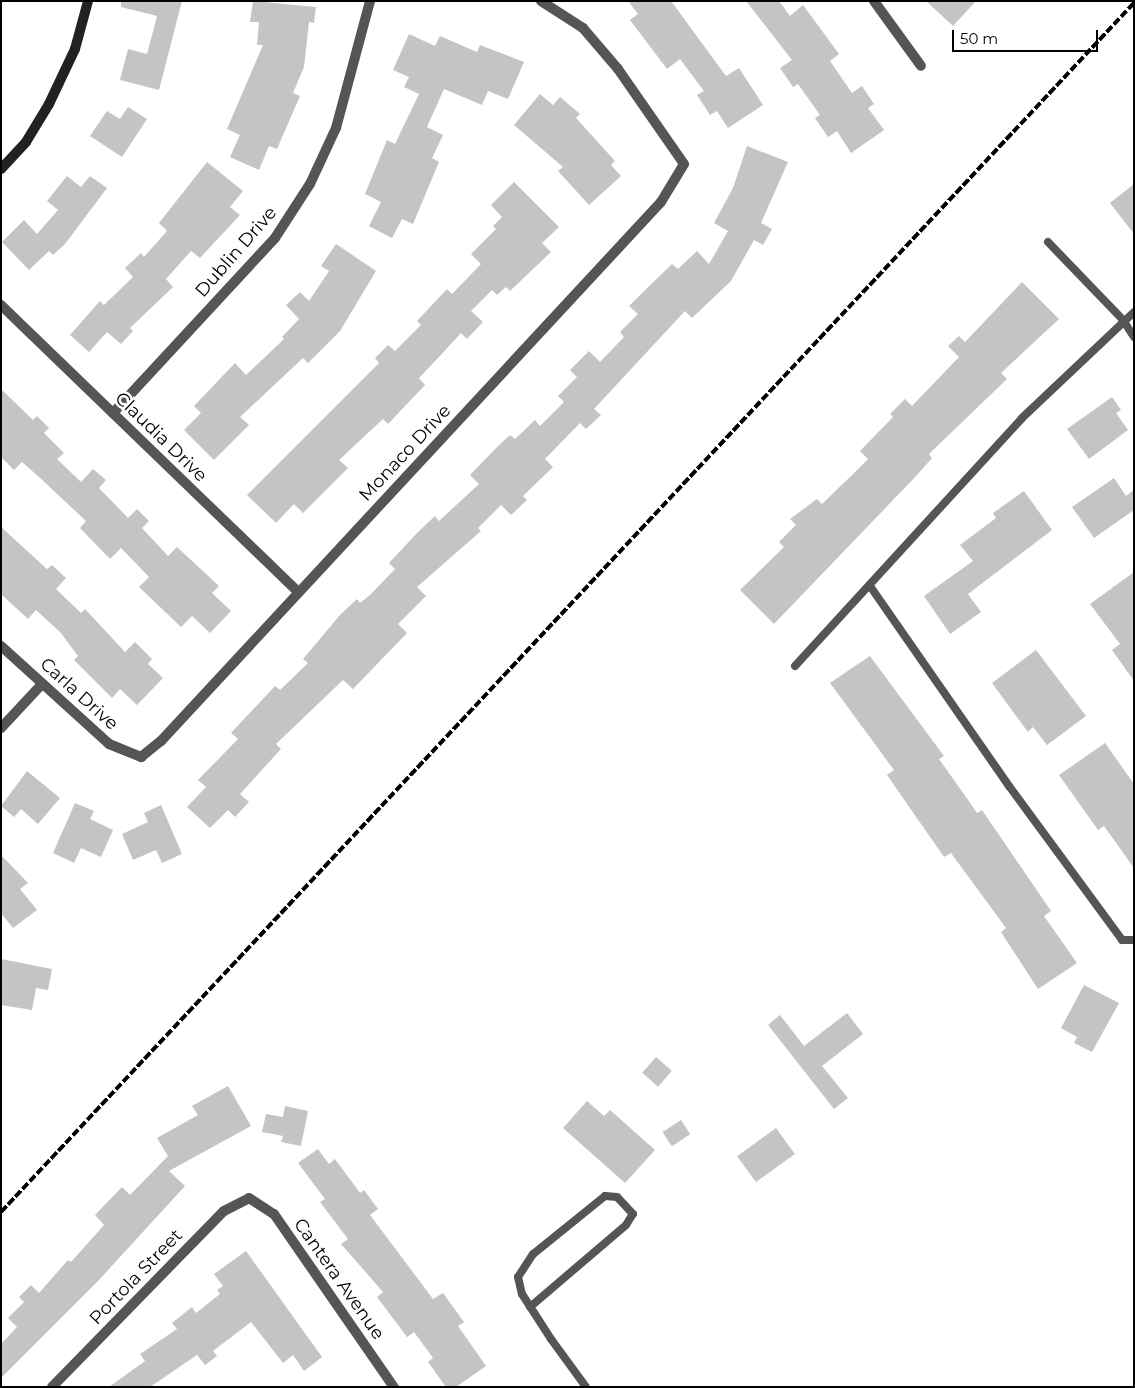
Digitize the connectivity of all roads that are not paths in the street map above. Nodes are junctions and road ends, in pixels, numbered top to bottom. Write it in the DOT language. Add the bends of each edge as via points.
graph roads {
  1 [pos="88,1"];
  2 [pos="370,1"];
  3 [pos="542,1"];
  4 [pos="874,1"];
  5 [pos="921,66"];
  6 [pos="1,170"];
  7 [pos="1048,242"];
  8 [pos="1,305"];
  9 [pos="1134,312"];
  10 [pos="1123,320"];
  11 [pos="1134,337"];
  12 [pos="113,413"];
  13 [pos="870,586"];
  14 [pos="298,592"];
  15 [pos="1,646"];
  16 [pos="795,666"];
  17 [pos="42,684"];
  18 [pos="1,728"];
  19 [pos="141,757"];
  20 [pos="1134,940"];
  21 [pos="249,1198"];
  22 [pos="530,1308"];
  23 [pos="52,1387"];
  24 [pos="394,1387"];
  25 [pos="586,1387"];
  1 -- 6 [label="street" via="75,49 49,104 26,142"];
  2 -- 12 [label="street, Dublin Drive" via="338,119 310,184 275,238"];
  3 -- 14 [label="street, Monaco Drive" via="583,28 630,85 684,164 661,202"];
  4 -- 5 [label="street"];
  7 -- 10 [label="lane"];
  8 -- 12 [label="street, Claudia Drive"];
  9 -- 10 [label="lane"];
  10 -- 11 [label="lane"];
  10 -- 13 [label="lane" via="1022,418"];
  12 -- 14 [label="street, Claudia Drive"];
  13 -- 16 [label="lane"];
  13 -- 20 [label="lane" via="1122,940"];
  14 -- 19 [label="street, Monaco Drive" via="161,741"];
  15 -- 17 [label="street, Carla Drive"];
  17 -- 18 [label="street"];
  17 -- 19 [label="street, Carla Drive" via="109,744"];
  21 -- 23 [label="street, Portola Street" via="224,1211"];
  21 -- 24 [label="street, Cantera Avenue" via="274,1214"];
  22 -- 22 [label="lane" via="518,1277 523,1267 605,1196 616,1197 632,1214 626,1225"];
  22 -- 25 [label="lane"];
}
